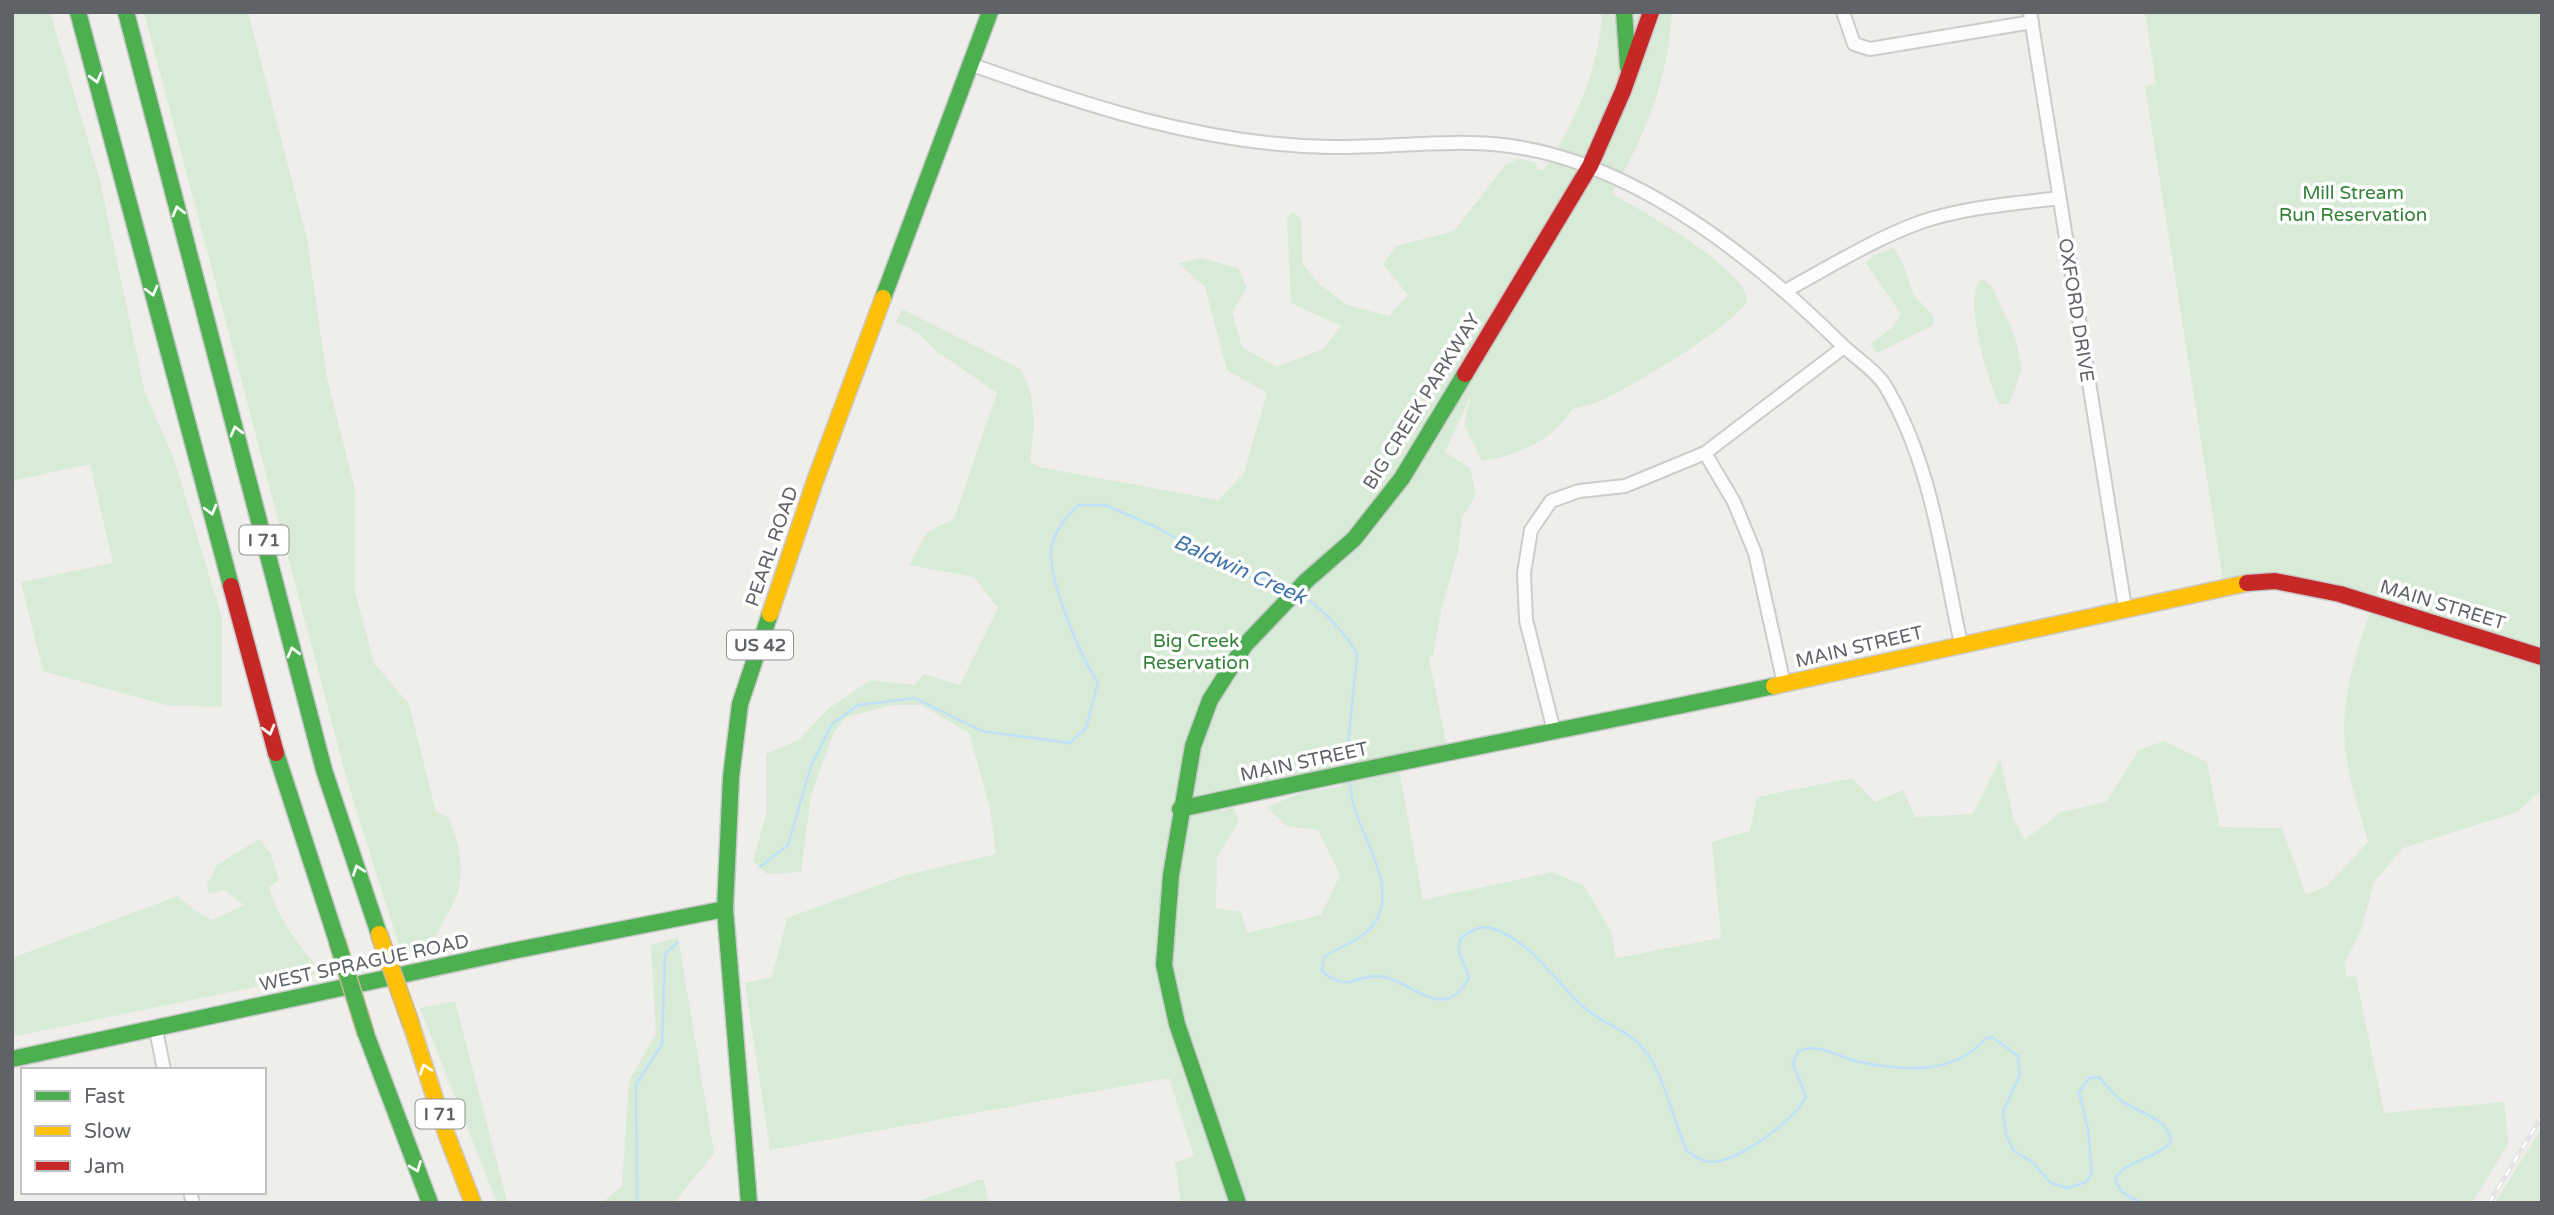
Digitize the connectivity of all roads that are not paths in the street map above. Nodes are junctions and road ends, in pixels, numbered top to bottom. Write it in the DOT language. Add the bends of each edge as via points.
graph roads {
  1 [pos="78,12"];
  2 [pos="127,12"];
  3 [pos="990,12"];
  4 [pos="1624,12"];
  5 [pos="1651,12"];
  6 [pos="1843,12"];
  7 [pos="2031,17"];
  8 [pos="970,64"];
  9 [pos="1628,78"];
  10 [pos="1590,166"];
  11 [pos="2059,198"];
  12 [pos="1787,290"];
  13 [pos="1844,347"];
  14 [pos="1705,453"];
  15 [pos="2125,608"];
  16 [pos="1961,644"];
  17 [pos="2542,657"];
  18 [pos="1784,684"];
  19 [pos="1554,731"];
  20 [pos="1180,809"];
  21 [pos="725,909"];
  22 [pos="156,1030"];
  23 [pos="12,1059"];
  24 [pos="164,1068"];
  25 [pos="430,1203"];
  26 [pos="473,1203"];
  27 [pos="749,1203"];
  28 [pos="1238,1203"];
  1 -- 25 [label="main road, I 71, one-way, bridge" via="282,777 366,1034"];
  26 -- 2 [label="main road, I 71, one-way, bridge" via="324,770"];
  3 -- 8 [label="main road, PEARL ROAD / US 42"];
  4 -- 9 [label="main road, BIG CREEK PARKWAY"];
  5 -- 9 [label="main road, BIG CREEK PARKWAY"];
  6 -- 7 [label="street" via="1854,44 1870,49"];
  7 -- 11 [label="street, OXFORD DRIVE"];
  8 -- 10 [label="street" via="1077,102 1178,129 1255,142 1330,147 1510,146"];
  8 -- 21 [label="main road, PEARL ROAD / US 42" via="815,481 740,704 731,777"];
  9 -- 10 [label="main road, BIG CREEK PARKWAY"];
  10 -- 12 [label="street" via="1652,195"];
  10 -- 20 [label="main road, BIG CREEK PARKWAY" via="1402,478 1354,539 1245,645 1210,700 1193,746"];
  11 -- 12 [label="street" via="1972,209 1923,222 1882,238"];
  11 -- 15 [label="street, OXFORD DRIVE"];
  12 -- 13 [label="street"];
  13 -- 14 [label="street"];
  13 -- 16 [label="street" via="1884,383 1906,426 1923,470"];
  14 -- 18 [label="street" via="1734,502 1755,553"];
  14 -- 19 [label="street" via="1625,486 1578,491 1551,501 1531,530 1524,573 1526,620"];
  15 -- 16 [label="main road, MAIN STREET"];
  15 -- 17 [label="main road, MAIN STREET" via="2238,584 2276,581 2340,594"];
  16 -- 18 [label="main road, MAIN STREET"];
  18 -- 19 [label="main road, MAIN STREET"];
  19 -- 20 [label="main road, MAIN STREET"];
  20 -- 28 [label="main road, BIG CREEK PARKWAY" via="1164,965 1177,1024"];
  21 -- 22 [label="main road, WEST SPRAGUE ROAD"];
  21 -- 27 [label="main road, PEARL ROAD / US 42"];
  22 -- 23 [label="main road, WEST SPRAGUE ROAD"];
  22 -- 24 [label="street"];
}
